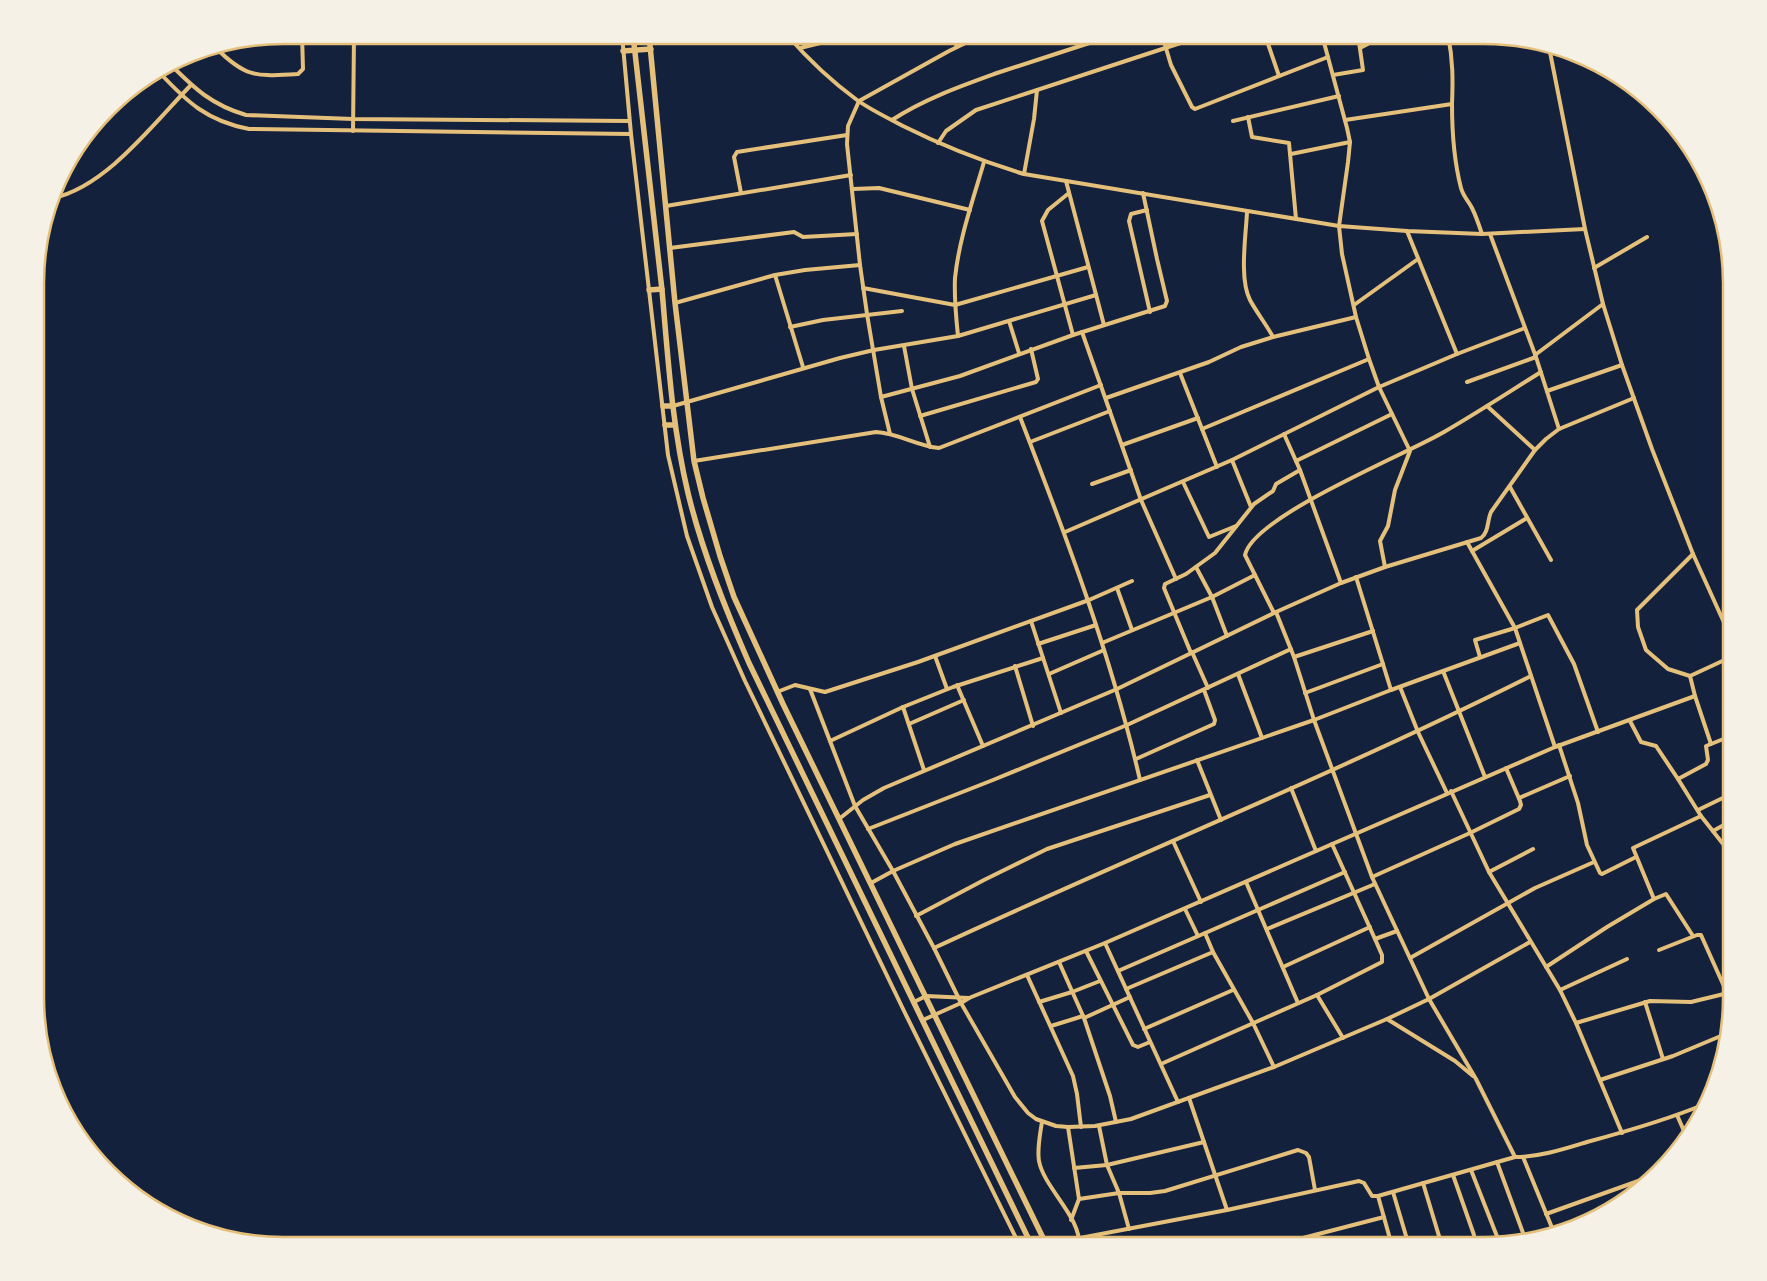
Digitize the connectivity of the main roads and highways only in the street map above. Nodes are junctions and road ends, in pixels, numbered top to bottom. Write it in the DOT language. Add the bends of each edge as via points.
graph roads {
  1 [pos="634,44"];
  2 [pos="650,44"];
  3 [pos="651,49"];
  4 [pos="635,50"];
  5 [pos="623,51"];
  6 [pos="662,289"];
  7 [pos="649,290"];
  8 [pos="663,406"];
  9 [pos="672,406"];
  10 [pos="665,425"];
  11 [pos="676,425"];
  12 [pos="1028,1237"];
  13 [pos="1043,1237"];
  1 -- 4 [label="main road"];
  2 -- 3 [label="main road"];
  3 -- 4 [label="main road"];
  3 -- 13 [label="main road" via="694,461 717,548 734,597 777,692"];
  4 -- 5 [label="main road"];
  4 -- 6 [label="main road"];
  6 -- 7 [label="main road"];
  6 -- 9 [label="main road"];
  8 -- 9 [label="main road"];
  9 -- 11 [label="main road"];
  10 -- 11 [label="main road"];
  11 -- 12 [label="main road" via="700,539 733,628"];
}
